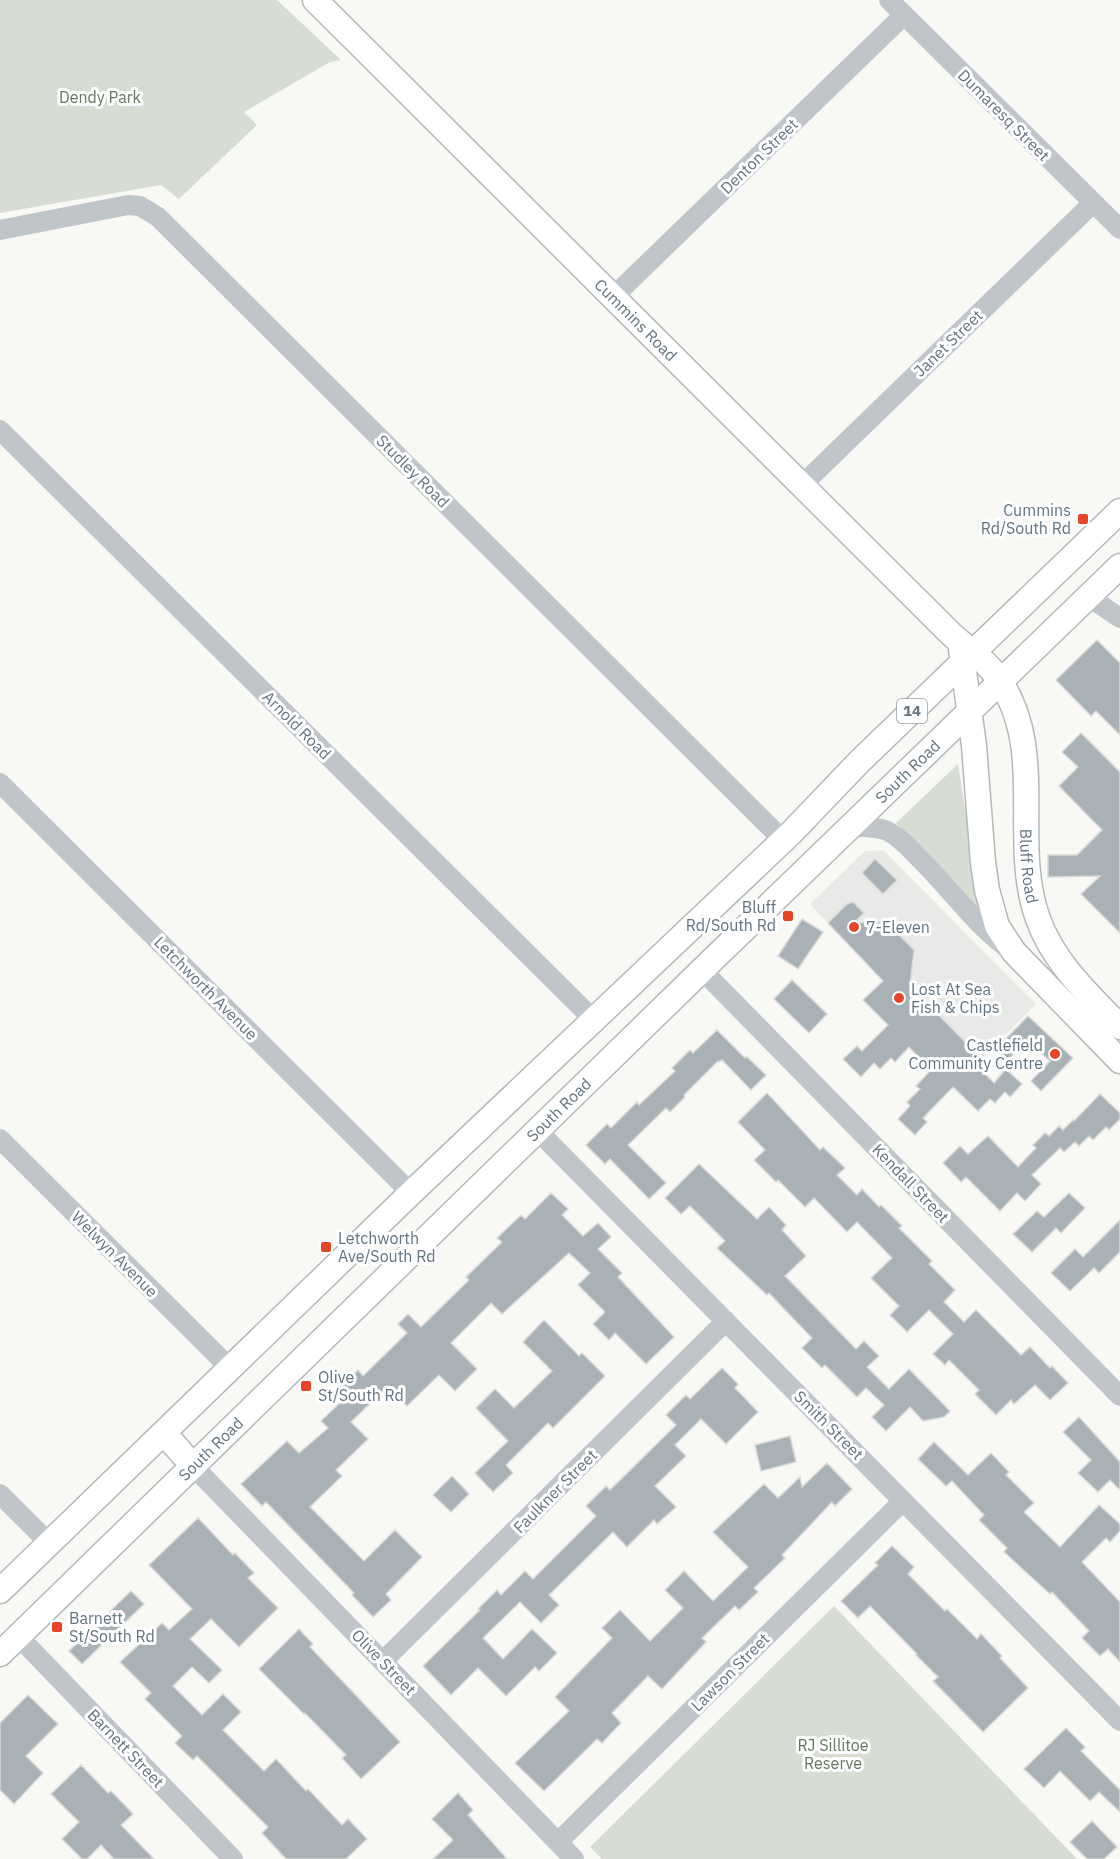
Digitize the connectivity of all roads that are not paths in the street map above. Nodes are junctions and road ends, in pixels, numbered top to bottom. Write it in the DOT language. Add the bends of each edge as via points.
graph roads {
  1 [pos="889,0"];
  2 [pos="319,1"];
  3 [pos="904,15"];
  4 [pos="1093,203"];
  5 [pos="1120,229"];
  6 [pos="0,230"];
  7 [pos="614,296"];
  8 [pos="0,430"];
  9 [pos="803,484"];
  10 [pos="1120,511"];
  11 [pos="1120,566"];
  12 [pos="1089,597"];
  13 [pos="1120,618"];
  14 [pos="965,650"];
  15 [pos="1000,682"];
  16 [pos="970,711"];
  17 [pos="856,766"];
  18 [pos="0,783"];
  19 [pos="884,794"];
  20 [pos="848,828"];
  21 [pos="783,840"];
  22 [pos="675,942"];
  23 [pos="1020,958"];
  24 [pos="702,970"];
  25 [pos="594,1020"];
  26 [pos="1120,1027"];
  27 [pos="1116,1048"];
  28 [pos="537,1130"];
  29 [pos="0,1139"];
  30 [pos="411,1193"];
  31 [pos="726,1321"];
  32 [pos="230,1368"];
  33 [pos="1120,1396"];
  34 [pos="164,1433"];
  35 [pos="194,1466"];
  36 [pos="0,1494"];
  37 [pos="903,1501"];
  38 [pos="50,1544"];
  39 [pos="0,1591"];
  40 [pos="18,1636"];
  41 [pos="0,1654"];
  42 [pos="383,1661"];
  43 [pos="1120,1721"];
  44 [pos="558,1842"];
  45 [pos="233,1859"];
  46 [pos="574,1859"];
  1 -- 3 [label="street, Dumaresq Street"];
  2 -- 7 [label="main road, Cummins Road"];
  3 -- 4 [label="street, Dumaresq Street"];
  3 -- 7 [label="street, Denton Street"];
  4 -- 5 [label="street, Dumaresq Street"];
  4 -- 9 [label="street, Janet Street"];
  6 -- 21 [label="street, Studley Road" via="128,205 140,206 158,217"];
  7 -- 9 [label="main road, Cummins Road"];
  8 -- 25 [label="street, Arnold Road"];
  9 -- 14 [label="main road, Cummins Road"];
  10 -- 14 [label="main road, 14"];
  11 -- 12 [label="main road, South Road / 14"];
  12 -- 13 [label="street"];
  12 -- 15 [label="main road, South Road / 14"];
  14 -- 15 [label="main road, Bluff Road" via="989,667"];
  14 -- 16 [label="main road"];
  14 -- 17 [label="main road, 14"];
  15 -- 16 [label="main road, South Road / 14"];
  15 -- 26 [label="main road, Bluff Road" via="1024,743 1028,780 1026,861 1038,920 1061,964"];
  16 -- 19 [label="main road, South Road / 14"];
  16 -- 23 [label="main road" via="989,900 1002,936"];
  17 -- 19 [label="main road"];
  17 -- 21 [label="main road, 14"];
  18 -- 30 [label="street, Letchworth Avenue"];
  19 -- 20 [label="main road, South Road / 14"];
  20 -- 23 [label="street" via="876,828 897,837 986,930"];
  20 -- 24 [label="main road, South Road / 14"];
  21 -- 22 [label="main road, 14"];
  22 -- 24 [label="main road"];
  22 -- 25 [label="main road, 14"];
  23 -- 27 [label="main road"];
  24 -- 28 [label="main road, South Road / 14"];
  24 -- 33 [label="street, Kendall Street"];
  25 -- 30 [label="main road, 14"];
  28 -- 31 [label="street, Smith Street"];
  28 -- 35 [label="main road, South Road / 14"];
  29 -- 32 [label="street, Welwyn Avenue"];
  30 -- 32 [label="main road, 14"];
  31 -- 37 [label="street, Smith Street"];
  31 -- 42 [label="street, Faulkner Street"];
  32 -- 34 [label="main road, 14"];
  34 -- 35 [label="main road"];
  34 -- 38 [label="main road, 14"];
  35 -- 40 [label="main road, South Road / 14"];
  35 -- 42 [label="street, Olive Street"];
  36 -- 38 [label="street"];
  37 -- 43 [label="street, Smith Street"];
  37 -- 44 [label="street, Lawson Street"];
  38 -- 39 [label="main road, 14"];
  40 -- 41 [label="main road, South Road / 14"];
  40 -- 45 [label="street, Barnett Street"];
  42 -- 44 [label="street, Olive Street"];
  44 -- 46 [label="street, Olive Street"];
}
